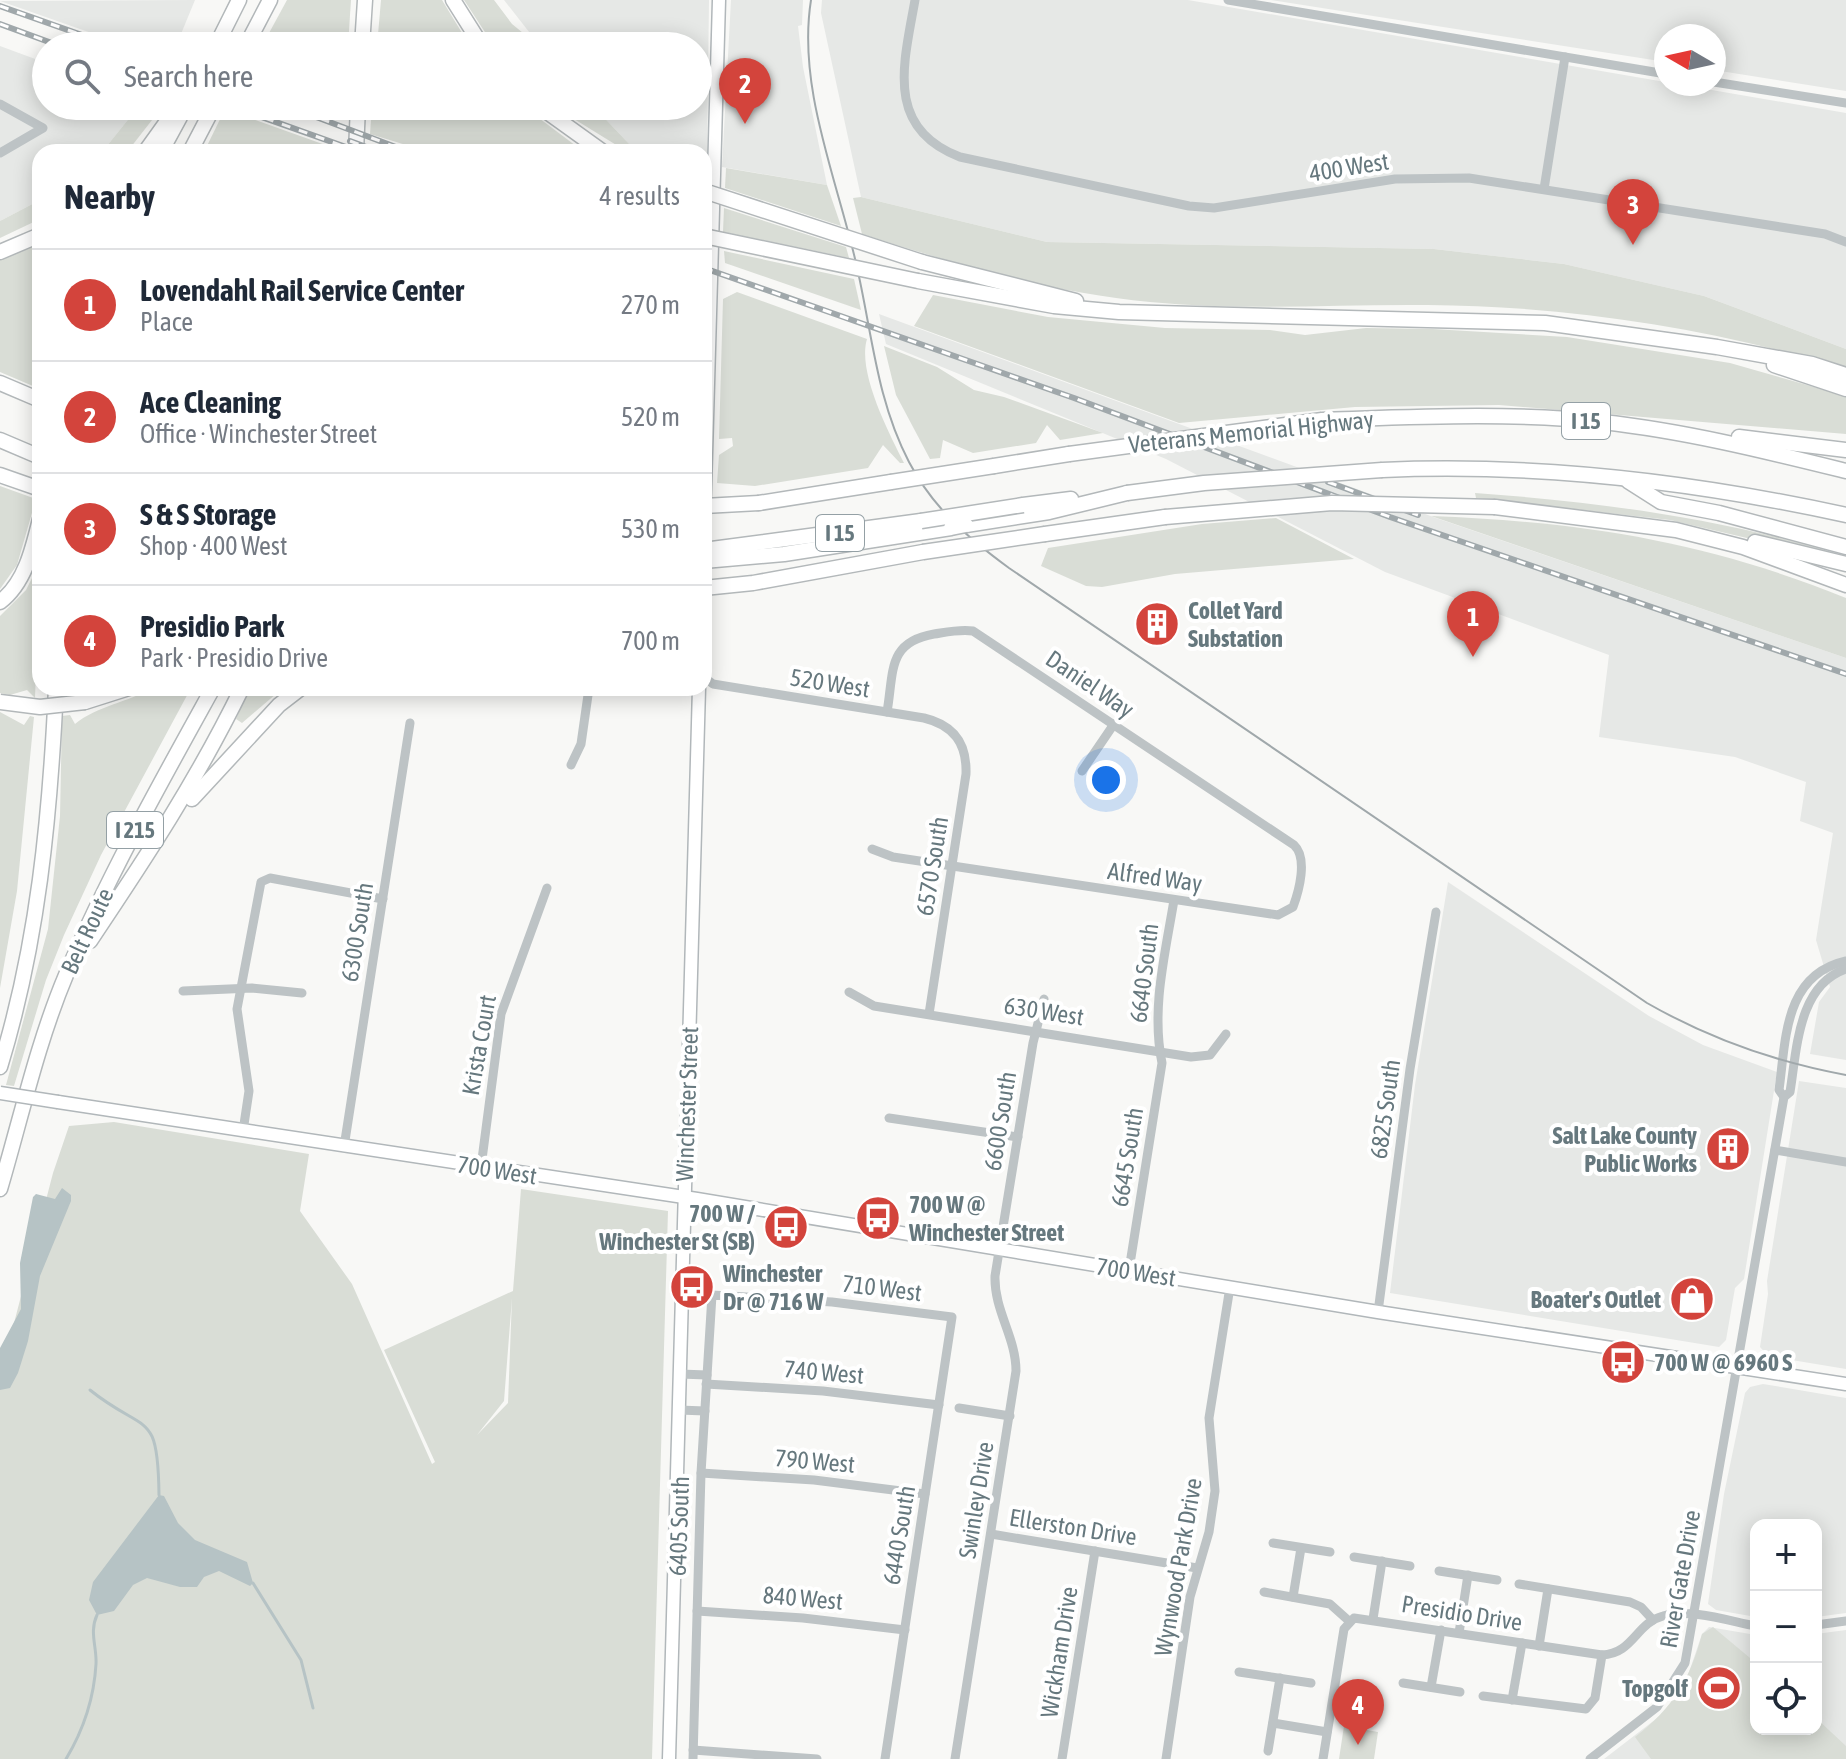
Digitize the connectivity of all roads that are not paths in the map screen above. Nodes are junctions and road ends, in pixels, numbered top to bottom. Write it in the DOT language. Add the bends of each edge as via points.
graph roads {
  1 [pos="239,0"];
  2 [pos="270,0"];
  3 [pos="365,0"];
  4 [pos="453,0"];
  5 [pos="719,0"];
  6 [pos="915,0"];
  7 [pos="1228,0"];
  8 [pos="222,32"];
  9 [pos="253,32"];
  10 [pos="363,32"];
  11 [pos="473,32"];
  12 [pos="1565,57"];
  13 [pos="1654,72"];
  14 [pos="1726,84"];
  15 [pos="1846,103"];
  16 [pos="0,104"];
  17 [pos="168,120"];
  18 [pos="178,120"];
  19 [pos="207,120"];
  20 [pos="357,120"];
  21 [pos="558,120"];
  22 [pos="151,144"];
  23 [pos="165,144"];
  24 [pos="194,144"];
  25 [pos="356,144"];
  26 [pos="592,144"];
  27 [pos="0,153"];
  28 [pos="1544,189"];
  29 [pos="712,194"];
  30 [pos="32,238"];
  31 [pos="712,238"];
  32 [pos="1846,242"];
  33 [pos="712,244"];
  34 [pos="0,252"];
  35 [pos="1119,312"];
  36 [pos="1717,347"];
  37 [pos="1846,375"];
  38 [pos="0,383"];
  39 [pos="1846,389"];
  40 [pos="32,396"];
  41 [pos="1600,422"];
  42 [pos="0,440"];
  43 [pos="1846,450"];
  44 [pos="32,454"];
  45 [pos="1846,471"];
  46 [pos="0,475"];
  47 [pos="1624,479"];
  48 [pos="32,486"];
  49 [pos="1127,493"];
  50 [pos="712,506"];
  51 [pos="1846,515"];
  52 [pos="1676,530"];
  53 [pos="32,547"];
  54 [pos="1846,547"];
  55 [pos="712,550"];
  56 [pos="758,550"];
  57 [pos="712,559"];
  58 [pos="1846,564"];
  59 [pos="1846,585"];
  60 [pos="712,587"];
  61 [pos="0,602"];
  62 [pos="712,683"];
  63 [pos="58,696"];
  64 [pos="104,696"];
  65 [pos="209,696"];
  66 [pos="238,696"];
  67 [pos="291,696"];
  68 [pos="588,696"];
  69 [pos="699,696"];
  70 [pos="0,702"];
  71 [pos="887,712"];
  72 [pos="410,723"];
  73 [pos="1114,724"];
  74 [pos="949,728"];
  75 [pos="571,765"];
  76 [pos="1082,771"];
  77 [pos="170,823"];
  78 [pos="872,849"];
  79 [pos="1300,852"];
  80 [pos="953,866"];
  81 [pos="547,888"];
  82 [pos="383,899"];
  83 [pos="1174,900"];
  84 [pos="1436,912"];
  85 [pos="1846,961"];
  86 [pos="1846,969"];
  87 [pos="65,976"];
  88 [pos="240,989"];
  89 [pos="183,991"];
  90 [pos="849,992"];
  91 [pos="302,993"];
  92 [pos="1044,999"];
  93 [pos="929,1014"];
  94 [pos="1037,1030"];
  95 [pos="1226,1034"];
  96 [pos="1159,1050"];
  97 [pos="0,1067"];
  98 [pos="0,1093"];
  99 [pos="1784,1097"];
  100 [pos="889,1118"];
  101 [pos="243,1131"];
  102 [pos="1018,1137"];
  103 [pos="344,1147"];
  104 [pos="1775,1150"];
  105 [pos="1846,1162"];
  106 [pos="481,1167"];
  107 [pos="0,1189"];
  108 [pos="684,1197"];
  109 [pos="1000,1249"];
  110 [pos="1129,1270"];
  111 [pos="1230,1287"];
  112 [pos="712,1295"];
  113 [pos="1378,1312"];
  114 [pos="952,1317"];
  115 [pos="1737,1366"];
  116 [pos="680,1374"];
  117 [pos="706,1379"];
  118 [pos="1846,1384"];
  119 [pos="939,1405"];
  120 [pos="959,1408"];
  121 [pos="679,1410"];
  122 [pos="705,1411"];
  123 [pos="1010,1416"];
  124 [pos="701,1473"];
  125 [pos="925,1494"];
  126 [pos="991,1534"];
  127 [pos="1273,1543"];
  128 [pos="1301,1548"];
  129 [pos="1095,1551"];
  130 [pos="1330,1552"];
  131 [pos="1354,1557"];
  132 [pos="1382,1561"];
  133 [pos="1410,1566"];
  134 [pos="1197,1568"];
  135 [pos="1439,1571"];
  136 [pos="1468,1575"];
  137 [pos="1497,1580"];
  138 [pos="1519,1584"];
  139 [pos="1548,1589"];
  140 [pos="1264,1592"];
  141 [pos="1293,1597"];
  142 [pos="697,1611"];
  143 [pos="1696,1616"];
  144 [pos="1373,1619"];
  145 [pos="1653,1620"];
  146 [pos="1349,1621"];
  147 [pos="1846,1621"];
  148 [pos="1822,1624"];
  149 [pos="1750,1625"];
  150 [pos="905,1630"];
  151 [pos="1441,1630"];
  152 [pos="1459,1633"];
  153 [pos="1522,1643"];
  154 [pos="1539,1646"];
  155 [pos="1602,1655"];
  156 [pos="1239,1672"];
  157 [pos="1280,1678"];
  158 [pos="1311,1683"];
  159 [pos="1403,1683"];
  160 [pos="1431,1687"];
  161 [pos="1460,1692"];
  162 [pos="1483,1696"];
  163 [pos="1512,1700"];
  164 [pos="1273,1723"];
  165 [pos="1327,1732"];
  166 [pos="1268,1751"];
  167 [pos="693,1755"];
  168 [pos="669,1759"];
  169 [pos="817,1759"];
  170 [pos="885,1759"];
  171 [pos="955,1759"];
  172 [pos="1062,1759"];
  173 [pos="1166,1759"];
  174 [pos="1323,1759"];
  175 [pos="1590,1759"];
  1 -- 8 [label="highway"];
  2 -- 9 [label="highway"];
  3 -- 10 [label="highway"];
  4 -- 11 [label="highway"];
  5 -- 33 [label="main road"];
  6 -- 28 [label="street, 400 West" via="903,82 907,105 916,124 945,151 1189,206 1227,207 1395,179 1469,178"];
  7 -- 12 [label="street"];
  12 -- 13 [label="street"];
  12 -- 28 [label="street"];
  14 -- 15 [label="street"];
  16 -- 27 [label="street" via="43,128"];
  17 -- 22 [label="highway"];
  18 -- 23 [label="highway"];
  19 -- 24 [label="highway"];
  20 -- 25 [label="highway"];
  21 -- 26 [label="highway"];
  28 -- 32 [label="street, 400 West" via="1825,234"];
  29 -- 35 [label="highway, bridge" via="922,262"];
  30 -- 34 [label="highway"];
  31 -- 35 [label="highway, bridge" via="1054,306"];
  35 -- 36 [label="highway" via="1545,323"];
  36 -- 37 [label="highway"];
  36 -- 39 [label="highway"];
  38 -- 40 [label="highway"];
  41 -- 43 [label="highway"];
  41 -- 45 [label="highway, Veterans Memorial Highway / I 15" via="1712,439"];
  41 -- 50 [label="highway, Veterans Memorial Highway / I 15, bridge" via="1322,420"];
  42 -- 44 [label="highway"];
  46 -- 48 [label="highway"];
  47 -- 49 [label="highway, Veterans Memorial Highway / I 15, bridge" via="1512,470 1382,470"];
  47 -- 51 [label="highway, Veterans Memorial Highway / I 15"];
  47 -- 54 [label="highway" via="1661,502"];
  49 -- 56 [label="highway, Veterans Memorial Highway / I 15, bridge" via="1023,505"];
  49 -- 56 [label="highway, bridge" via="951,528"];
  52 -- 58 [label="highway" via="1742,539"];
  52 -- 59 [label="highway" via="1743,547"];
  52 -- 60 [label="highway, bridge" via="1495,507 1332,503 1165,517"];
  53 -- 61 [label="highway" via="16,585"];
  55 -- 56 [label="highway, Veterans Memorial Highway / I 15"];
  56 -- 57 [label="highway"];
  62 -- 71 [label="street, 520 West"];
  63 -- 97 [label="highway, Belt Route" via="40,899"];
  64 -- 70 [label="highway, bridge" via="40,707"];
  65 -- 87 [label="highway, Belt Route / I 215" via="125,848"];
  66 -- 77 [label="highway"];
  67 -- 77 [label="highway"];
  68 -- 75 [label="street" via="581,744"];
  69 -- 108 [label="main road, Winchester Street"];
  71 -- 73 [label="street, Daniel Way" via="901,648 915,638 962,630 984,636"];
  71 -- 74 [label="street, 520 West"];
  72 -- 82 [label="street, 6300 South"];
  73 -- 76 [label="street"];
  73 -- 79 [label="street, Daniel Way"];
  74 -- 80 [label="street, 6570 South" via="967,759"];
  77 -- 87 [label="highway"];
  78 -- 80 [label="street, Alfred Way"];
  79 -- 83 [label="street, Alfred Way" via="1295,900 1285,914"];
  80 -- 83 [label="street, Alfred Way"];
  80 -- 93 [label="street, 6570 South"];
  81 -- 106 [label="street, Krista Court" via="501,1014"];
  82 -- 88 [label="street" via="270,878 261,882"];
  82 -- 103 [label="street, 6300 South"];
  83 -- 96 [label="street, 6640 South" via="1158,1001"];
  84 -- 113 [label="street, 6825 South"];
  85 -- 99 [label="street" via="1825,968 1798,992 1779,1090"];
  86 -- 99 [label="street" via="1814,992 1790,1092"];
  87 -- 107 [label="highway, Belt Route / I 215"];
  88 -- 89 [label="street"];
  88 -- 91 [label="street"];
  88 -- 101 [label="street" via="237,1029 249,1091"];
  90 -- 93 [label="street, 630 West" via="874,1006"];
  92 -- 94 [label="street, 6600 South"];
  93 -- 94 [label="street, 630 West"];
  94 -- 96 [label="street, 630 West"];
  94 -- 102 [label="street, 6600 South"];
  95 -- 96 [label="street, 630 West" via="1216,1051 1204,1057"];
  96 -- 110 [label="street, 6645 South" via="1162,1063"];
  98 -- 101 [label="main road, 700 West, bridge"];
  99 -- 104 [label="street, River Gate Drive"];
  100 -- 102 [label="street"];
  101 -- 103 [label="main road, 700 West"];
  102 -- 109 [label="street, 6600 South"];
  103 -- 106 [label="main road, 700 West"];
  104 -- 105 [label="street"];
  104 -- 115 [label="street, River Gate Drive"];
  106 -- 108 [label="main road, 700 West"];
  108 -- 109 [label="main road, 700 West"];
  108 -- 116 [label="main road, Winchester Street"];
  109 -- 110 [label="main road, 700 West"];
  109 -- 123 [label="street, Swinley Drive" via="996,1298 1016,1364"];
  110 -- 111 [label="main road, 700 West"];
  111 -- 113 [label="main road, 700 West"];
  111 -- 134 [label="street, Wynwood Park Drive" via="1209,1418 1216,1483"];
  112 -- 114 [label="street, 710 West"];
  112 -- 117 [label="street, 6405 South"];
  113 -- 115 [label="main road, 700 West"];
  114 -- 119 [label="street, 6440 South"];
  115 -- 118 [label="main road, 700 West"];
  115 -- 143 [label="street, River Gate Drive"];
  116 -- 117 [label="street, 740 West"];
  116 -- 121 [label="main road, Winchester Street"];
  117 -- 119 [label="street, 740 West"];
  117 -- 122 [label="street, 6405 South"];
  119 -- 125 [label="street, 6440 South"];
  120 -- 123 [label="street"];
  121 -- 122 [label="street"];
  121 -- 168 [label="main road, Winchester Street"];
  122 -- 124 [label="street, 6405 South"];
  123 -- 126 [label="street, Swinley Drive"];
  124 -- 125 [label="street, 790 West"];
  124 -- 142 [label="street, 6405 South"];
  125 -- 150 [label="street, 6440 South"];
  126 -- 129 [label="street, Ellerston Drive"];
  126 -- 171 [label="street, Swinley Drive"];
  127 -- 128 [label="street"];
  128 -- 130 [label="street"];
  128 -- 141 [label="street"];
  129 -- 134 [label="street, Ellerston Drive"];
  129 -- 172 [label="street, Wickham Drive"];
  131 -- 132 [label="street"];
  132 -- 133 [label="street"];
  132 -- 144 [label="street"];
  134 -- 173 [label="street, Wynwood Park Drive"];
  135 -- 136 [label="street"];
  136 -- 137 [label="street"];
  136 -- 152 [label="street"];
  138 -- 139 [label="street"];
  139 -- 145 [label="street" via="1630,1602"];
  139 -- 154 [label="street"];
  140 -- 141 [label="street"];
  141 -- 146 [label="street" via="1334,1605"];
  142 -- 150 [label="street, 840 West"];
  142 -- 167 [label="street, 6405 South"];
  143 -- 145 [label="street"];
  143 -- 149 [label="street"];
  143 -- 175 [label="street, River Gate Drive" via="1685,1663 1664,1700"];
  144 -- 146 [label="street, Presidio Drive"];
  144 -- 151 [label="street, Presidio Drive"];
  145 -- 155 [label="street" via="1626,1649"];
  146 -- 165 [label="street"];
  147 -- 148 [label="street"];
  150 -- 170 [label="street, 6440 South"];
  151 -- 152 [label="street, Presidio Drive"];
  151 -- 160 [label="street"];
  152 -- 153 [label="street, Presidio Drive"];
  153 -- 154 [label="street, Presidio Drive"];
  153 -- 163 [label="street"];
  154 -- 155 [label="street, Presidio Drive"];
  155 -- 163 [label="street" via="1595,1698 1586,1709"];
  156 -- 157 [label="street"];
  157 -- 158 [label="street"];
  157 -- 164 [label="street"];
  159 -- 160 [label="street"];
  160 -- 161 [label="street"];
  162 -- 163 [label="street"];
  164 -- 165 [label="street"];
  164 -- 166 [label="street"];
  165 -- 174 [label="street"];
  167 -- 169 [label="street"];
}
